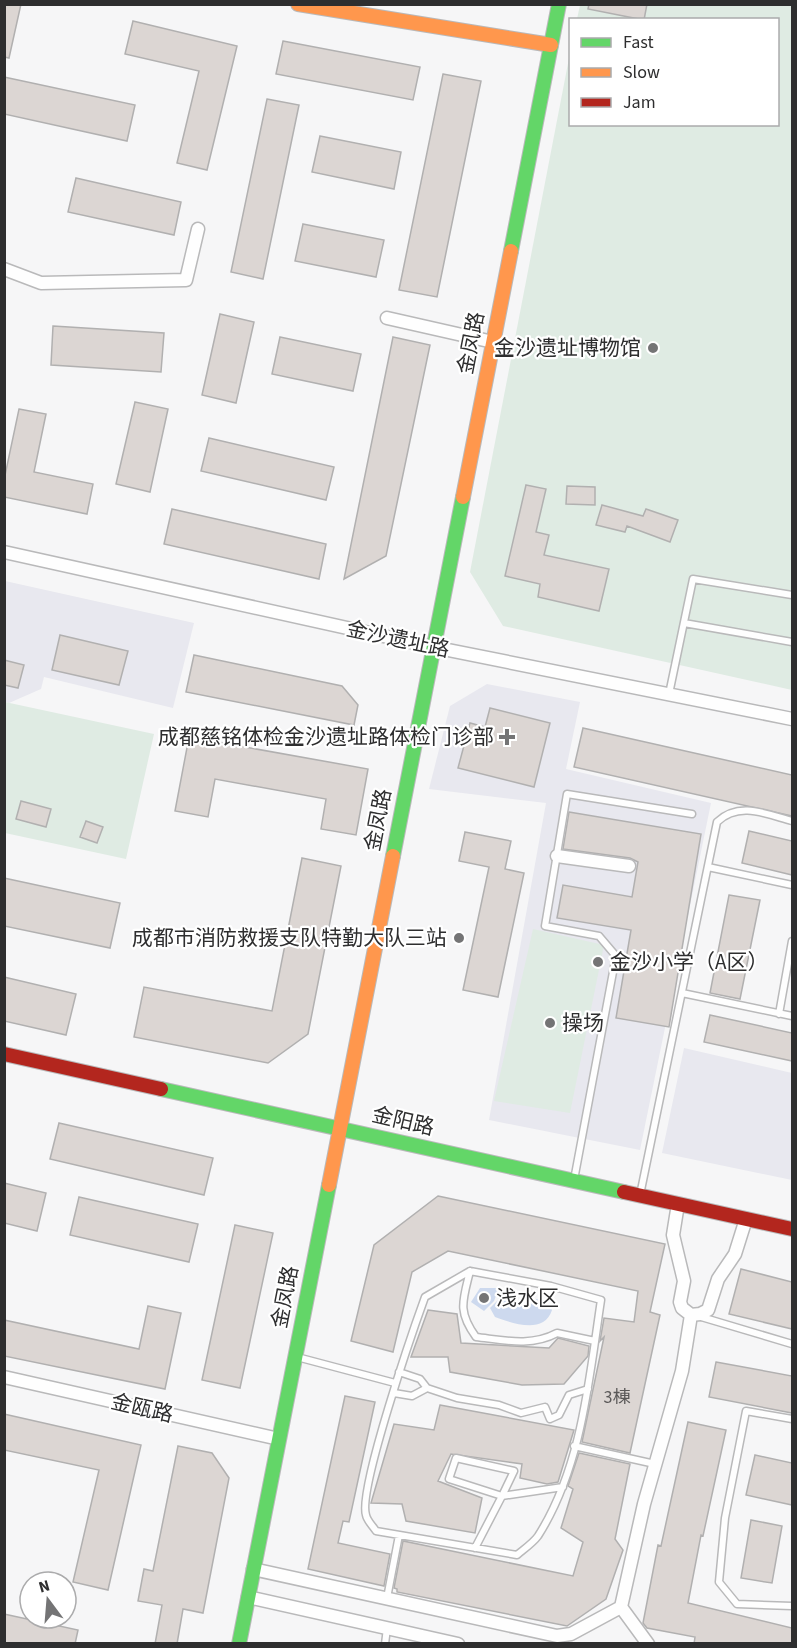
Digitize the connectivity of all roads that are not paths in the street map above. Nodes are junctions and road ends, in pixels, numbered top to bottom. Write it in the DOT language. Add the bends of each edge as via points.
graph roads {
  1 [pos="298,4"];
  2 [pos="559,4"];
  3 [pos="551,45"];
  4 [pos="198,229"];
  5 [pos="4,269"];
  6 [pos="387,318"];
  7 [pos="493,342"];
  8 [pos="4,552"];
  9 [pos="792,595"];
  10 [pos="684,623"];
  11 [pos="792,642"];
  12 [pos="433,647"];
  13 [pos="669,694"];
  14 [pos="792,719"];
  15 [pos="692,814"];
  16 [pos="792,821"];
  17 [pos="557,856"];
  18 [pos="629,866"];
  19 [pos="708,867"];
  20 [pos="792,885"];
  21 [pos="792,941"];
  22 [pos="682,993"];
  23 [pos="779,1014"];
  24 [pos="792,1016"];
  25 [pos="4,1054"];
  26 [pos="339,1128"];
  27 [pos="574,1181"];
  28 [pos="640,1196"];
  29 [pos="678,1204"];
  30 [pos="746,1219"];
  31 [pos="792,1229"];
  32 [pos="470,1271"];
  33 [pos="691,1315"];
  34 [pos="595,1341"];
  35 [pos="792,1344"];
  36 [pos="295,1357"];
  37 [pos="399,1372"];
  38 [pos="4,1377"];
  39 [pos="395,1383"];
  40 [pos="427,1388"];
  41 [pos="588,1389"];
  42 [pos="394,1393"];
  43 [pos="792,1419"];
  44 [pos="279,1439"];
  45 [pos="574,1446"];
  46 [pos="656,1464"];
  47 [pos="563,1487"];
  48 [pos="502,1496"];
  49 [pos="399,1535"];
  50 [pos="475,1548"];
  51 [pos="253,1569"];
  52 [pos="248,1597"];
  53 [pos="387,1598"];
  54 [pos="621,1606"];
  55 [pos="792,1606"];
  56 [pos="387,1628"];
  57 [pos="556,1640"];
  58 [pos="239,1644"];
  59 [pos="385,1644"];
  60 [pos="458,1644"];
  61 [pos="648,1644"];
  1 -- 3 [label="street"];
  2 -- 3 [label="street, 金凤路"];
  3 -- 7 [label="street, 金凤路"];
  4 -- 5 [label="street" via="186,280 41,283"];
  6 -- 7 [label="street"];
  7 -- 12 [label="street, 金凤路"];
  8 -- 12 [label="street, 金沙遗址路"];
  9 -- 10 [label="lane" via="693,579"];
  10 -- 11 [label="lane"];
  10 -- 13 [label="lane"];
  12 -- 13 [label="street, 金沙遗址路"];
  12 -- 26 [label="street, 金凤路"];
  13 -- 14 [label="street, 金沙遗址路"];
  15 -- 17 [label="lane" via="567,794"];
  16 -- 19 [label="lane" via="746,809 726,813 717,822"];
  17 -- 18 [label="street"];
  17 -- 27 [label="lane" via="546,926 599,936 616,956"];
  19 -- 20 [label="lane"];
  19 -- 22 [label="lane"];
  21 -- 23 [label="lane"];
  22 -- 23 [label="lane"];
  22 -- 28 [label="lane"];
  23 -- 24 [label="lane"];
  25 -- 26 [label="street, 金阳路"];
  26 -- 27 [label="street, 金阳路"];
  26 -- 36 [label="street, 金凤路"];
  27 -- 28 [label="street, 金阳路"];
  28 -- 29 [label="street, 金阳路"];
  29 -- 30 [label="street, 金阳路"];
  29 -- 33 [label="street" via="673,1235 684,1281 680,1302"];
  30 -- 31 [label="street, 金阳路"];
  30 -- 33 [label="street" via="735,1254 718,1279 708,1310"];
  32 -- 34 [label="lane" via="601,1300"];
  32 -- 34 [label="lane" via="463,1298 464,1321 476,1337 524,1342 545,1340 557,1333"];
  32 -- 37 [label="lane" via="425,1297"];
  33 -- 35 [label="lane"];
  33 -- 46 [label="street" via="682,1371"];
  34 -- 41 [label="lane"];
  36 -- 39 [label="lane"];
  36 -- 44 [label="street, 金凤路"];
  37 -- 39 [label="lane"];
  37 -- 40 [label="lane" via="420,1379"];
  38 -- 44 [label="street, 金瓯路"];
  39 -- 42 [label="lane"];
  40 -- 41 [label="lane" via="521,1413 545,1407 550,1419 559,1415 569,1395"];
  40 -- 42 [label="lane" via="412,1396"];
  41 -- 45 [label="lane"];
  42 -- 49 [label="lane" via="368,1486 366,1515 376,1531"];
  43 -- 55 [label="lane" via="746,1411 725,1518 719,1582 737,1604"];
  44 -- 51 [label="street, 金凤路"];
  45 -- 46 [label="lane"];
  45 -- 47 [label="lane"];
  46 -- 54 [label="street"];
  47 -- 48 [label="lane"];
  47 -- 50 [label="lane" via="537,1538 517,1555"];
  48 -- 48 [label="lane" via="449,1479 456,1458 514,1471"];
  48 -- 50 [label="lane"];
  49 -- 50 [label="lane"];
  49 -- 53 [label="lane"];
  51 -- 52 [label="street, 金凤路"];
  51 -- 53 [label="street"];
  52 -- 56 [label="street"];
  52 -- 58 [label="street, 金凤路"];
  53 -- 57 [label="street"];
  54 -- 57 [label="street"];
  54 -- 61 [label="street"];
  56 -- 59 [label="lane"];
  56 -- 60 [label="street"];
}
